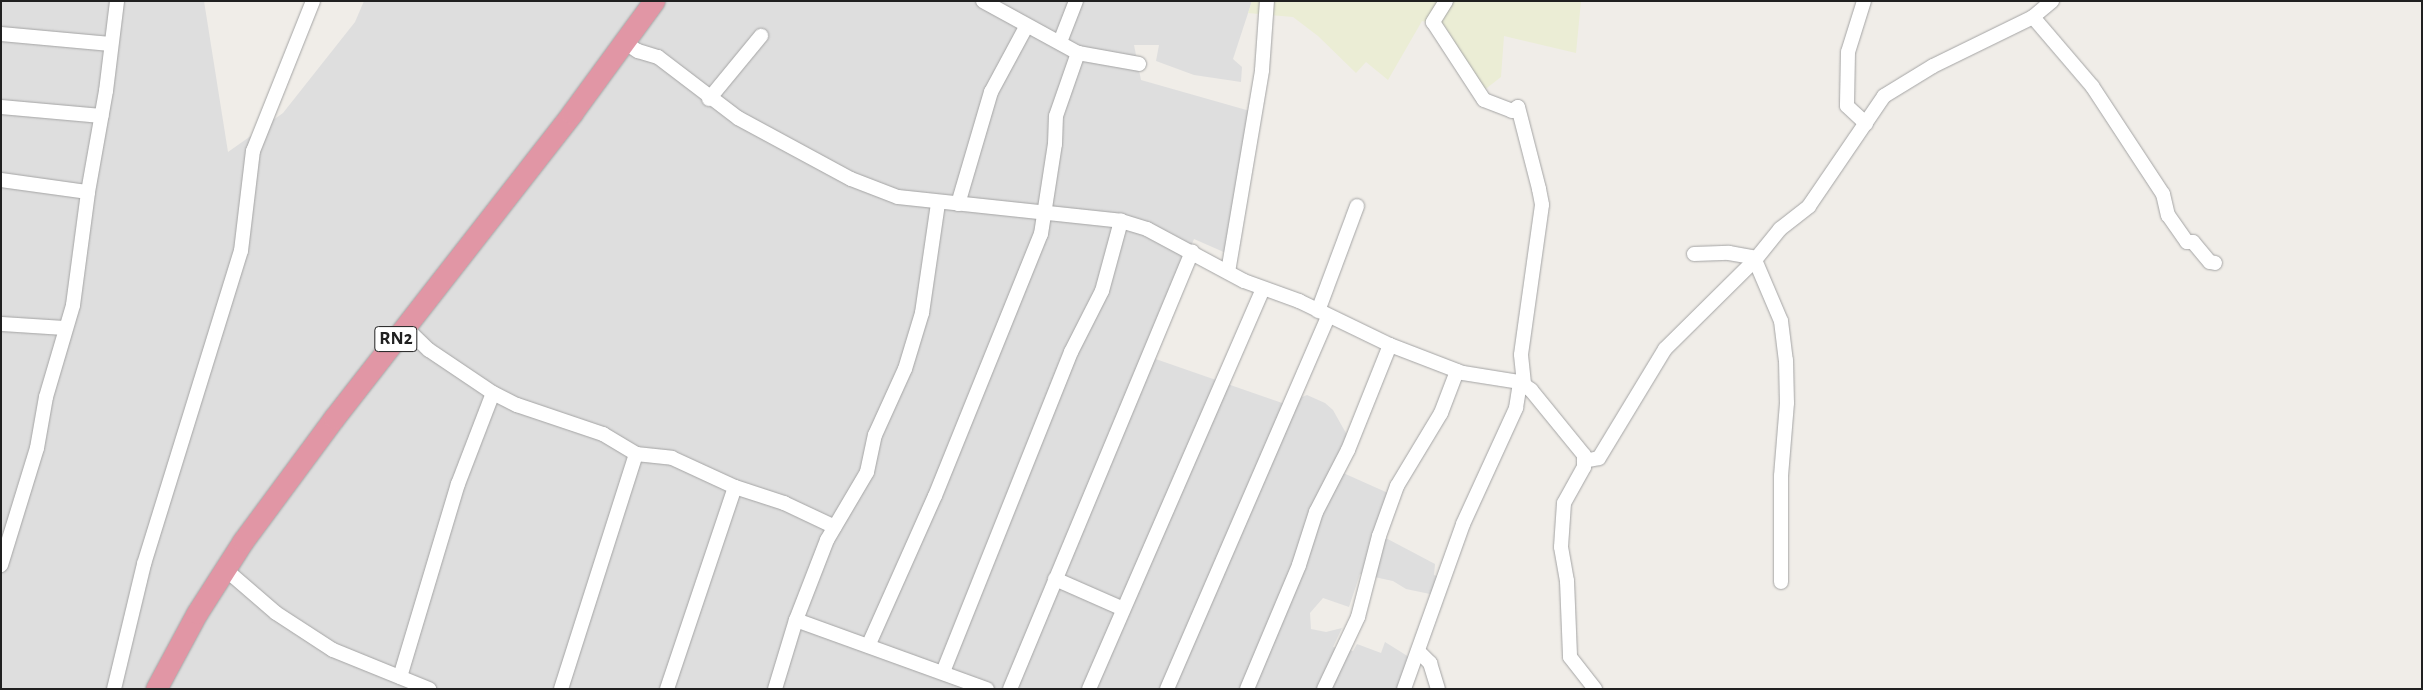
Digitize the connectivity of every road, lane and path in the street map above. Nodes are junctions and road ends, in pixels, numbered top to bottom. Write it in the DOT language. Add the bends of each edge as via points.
graph roads {
  1 [pos="116,1"];
  2 [pos="312,1"];
  3 [pos="654,1"];
  4 [pos="982,1"];
  5 [pos="1076,1"];
  6 [pos="1267,1"];
  7 [pos="1446,1"];
  8 [pos="1864,1"];
  9 [pos="2052,1"];
  10 [pos="2033,17"];
  11 [pos="1026,27"];
  12 [pos="1,34"];
  13 [pos="761,36"];
  14 [pos="624,42"];
  15 [pos="1060,42"];
  16 [pos="111,44"];
  17 [pos="1078,53"];
  18 [pos="1139,64"];
  19 [pos="709,99"];
  20 [pos="1,107"];
  21 [pos="102,116"];
  22 [pos="1866,124"];
  23 [pos="1,180"];
  24 [pos="88,192"];
  25 [pos="938,203"];
  26 [pos="958,204"];
  27 [pos="1358,206"];
  28 [pos="1043,213"];
  29 [pos="1121,221"];
  30 [pos="1192,250"];
  31 [pos="1694,254"];
  32 [pos="1756,259"];
  33 [pos="2215,263"];
  34 [pos="1228,272"];
  35 [pos="1263,290"];
  36 [pos="1324,314"];
  37 [pos="1,324"];
  38 [pos="405,327"];
  39 [pos="65,328"];
  40 [pos="1390,345"];
  41 [pos="1457,371"];
  42 [pos="1522,384"];
  43 [pos="493,393"];
  44 [pos="636,454"];
  45 [pos="1584,461"];
  46 [pos="735,487"];
  47 [pos="835,527"];
  48 [pos="1,565"];
  49 [pos="225,569"];
  50 [pos="1055,579"];
  51 [pos="1781,582"];
  52 [pos="1122,608"];
  53 [pos="796,620"];
  54 [pos="869,644"];
  55 [pos="1419,652"];
  56 [pos="943,672"];
  57 [pos="400,677"];
  58 [pos="1590,687"];
  59 [pos="114,689"];
  60 [pos="156,689"];
  61 [pos="428,689"];
  62 [pos="561,689"];
  63 [pos="667,689"];
  64 [pos="775,689"];
  65 [pos="988,689"];
  66 [pos="1010,689"];
  67 [pos="1089,689"];
  68 [pos="1168,689"];
  69 [pos="1247,689"];
  70 [pos="1324,689"];
  71 [pos="1404,689"];
  72 [pos="1438,689"];
  1 -- 16 [label="street"];
  2 -- 59 [label="street" via="253,151 242,251 144,564"];
  3 -- 14 [label="highway, RN2"];
  4 -- 11 [label="street"];
  5 -- 15 [label="street"];
  6 -- 34 [label="street" via="1262,70"];
  7 -- 42 [label="street" via="1433,22 1484,100 1512,111 1518,107 1539,189 1542,205 1521,355"];
  8 -- 22 [label="street" via="1848,52 1847,106"];
  9 -- 10 [label="street"];
  10 -- 22 [label="street" via="1932,66 1884,96"];
  10 -- 33 [label="street" via="2092,86 2163,194 2168,214 2186,242 2193,242 2210,262"];
  11 -- 15 [label="street"];
  11 -- 26 [label="street" via="991,92"];
  12 -- 16 [label="street"];
  13 -- 19 [label="street"];
  14 -- 19 [label="street" via="638,51 658,57"];
  14 -- 38 [label="highway, RN2"];
  15 -- 17 [label="street"];
  16 -- 21 [label="street"];
  17 -- 18 [label="street"];
  17 -- 28 [label="street" via="1056,116 1055,144"];
  19 -- 25 [label="street" via="774,139 851,179 898,197"];
  20 -- 21 [label="street"];
  21 -- 24 [label="street"];
  22 -- 32 [label="street" via="1809,206 1780,229"];
  23 -- 24 [label="street"];
  24 -- 39 [label="street" via="73,304"];
  25 -- 26 [label="street"];
  25 -- 47 [label="street" via="922,313 905,369 875,435 867,472"];
  26 -- 28 [label="street"];
  27 -- 36 [label="street"];
  28 -- 29 [label="street"];
  28 -- 54 [label="street" via="1041,234 935,496"];
  29 -- 30 [label="street"];
  29 -- 56 [label="street" via="1102,291 1068,360"];
  30 -- 34 [label="street"];
  30 -- 50 [label="street"];
  31 -- 32 [label="street" via="1729,253"];
  32 -- 45 [label="street" via="1665,349 1599,458"];
  32 -- 51 [label="street" via="1781,321 1786,360 1780,485"];
  34 -- 35 [label="street"];
  35 -- 36 [label="street" via="1299,301"];
  35 -- 52 [label="street"];
  36 -- 40 [label="street"];
  36 -- 68 [label="street"];
  37 -- 39 [label="street"];
  38 -- 43 [label="street" via="429,350"];
  38 -- 49 [label="highway, RN2" via="299,464"];
  39 -- 48 [label="street" via="37,448"];
  40 -- 41 [label="street"];
  40 -- 69 [label="street" via="1348,450 1316,512 1299,565"];
  41 -- 42 [label="street"];
  41 -- 70 [label="street" via="1442,414 1397,486 1379,536 1358,617"];
  42 -- 45 [label="street" via="1579,447"];
  42 -- 55 [label="street" via="1516,408 1463,524"];
  43 -- 44 [label="street" via="539,413 603,434"];
  43 -- 57 [label="street" via="458,484"];
  44 -- 46 [label="street" via="672,458"];
  44 -- 62 [label="street"];
  45 -- 58 [label="street" via="1564,503 1561,547 1568,581 1568,650"];
  46 -- 47 [label="street" via="784,503"];
  46 -- 63 [label="street"];
  47 -- 53 [label="street" via="811,577"];
  49 -- 57 [label="street" via="276,613 333,650"];
  49 -- 60 [label="highway, RN2"];
  50 -- 52 [label="street"];
  50 -- 66 [label="street"];
  52 -- 67 [label="street"];
  53 -- 54 [label="street"];
  53 -- 64 [label="street"];
  54 -- 56 [label="street"];
  55 -- 71 [label="street"];
  55 -- 72 [label="street" via="1430,663"];
  56 -- 65 [label="street"];
  57 -- 61 [label="street"];
}
